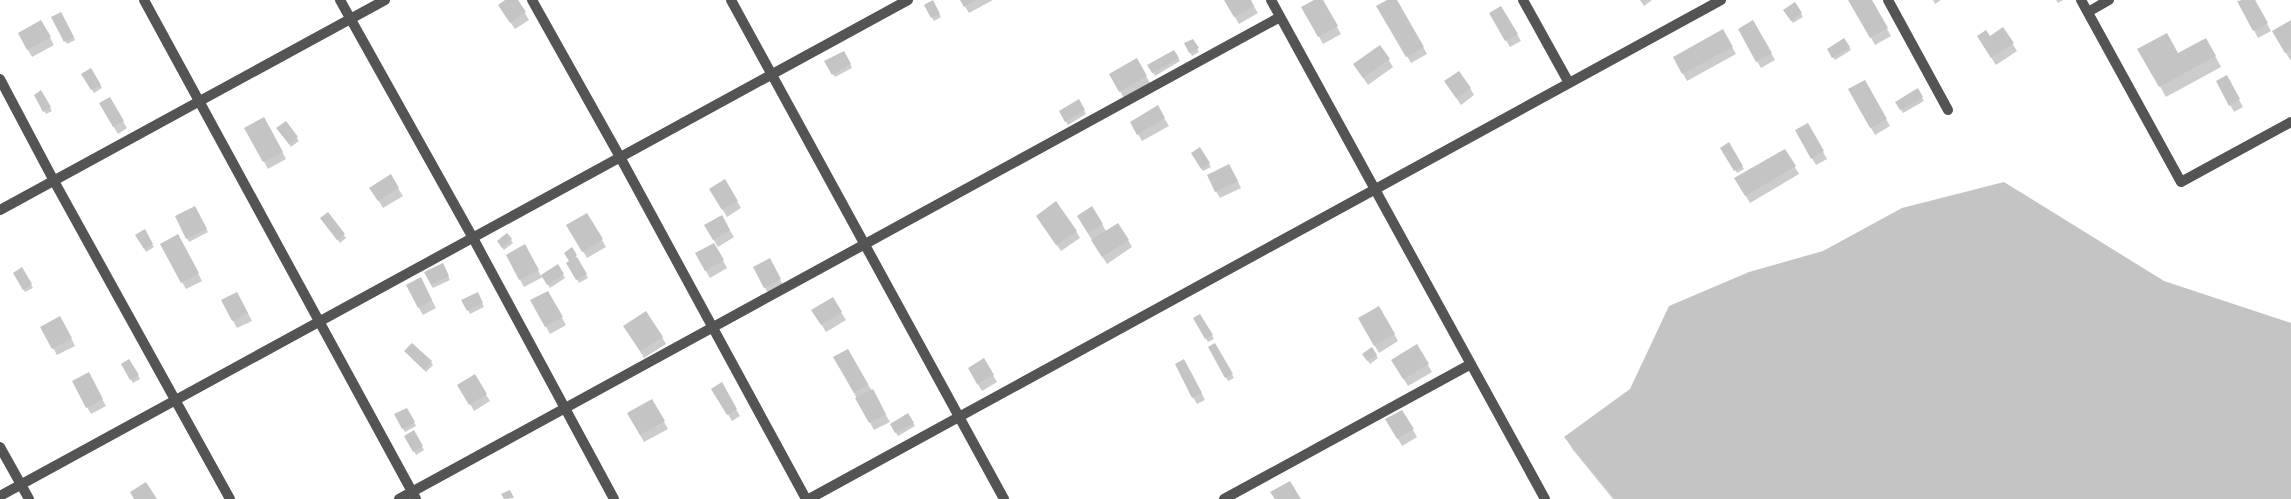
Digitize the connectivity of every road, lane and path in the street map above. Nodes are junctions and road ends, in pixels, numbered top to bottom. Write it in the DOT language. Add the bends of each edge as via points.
graph roads {
  1 [pos="144,0"];
  2 [pos="340,0"];
  3 [pos="385,0"];
  4 [pos="532,0"];
  5 [pos="731,0"];
  6 [pos="908,0"];
  7 [pos="1271,0"];
  8 [pos="1523,0"];
  9 [pos="1721,0"];
  10 [pos="1888,0"];
  11 [pos="2081,0"];
  12 [pos="2109,0"];
  13 [pos="2088,12"];
  14 [pos="1280,17"];
  15 [pos="350,19"];
  16 [pos="772,74"];
  17 [pos="0,79"];
  18 [pos="1569,83"];
  19 [pos="198,102"];
  20 [pos="1948,110"];
  21 [pos="2291,122"];
  22 [pos="620,158"];
  23 [pos="54,181"];
  24 [pos="1375,189"];
  25 [pos="0,210"];
  26 [pos="473,238"];
  27 [pos="864,245"];
  28 [pos="321,321"];
  29 [pos="712,328"];
  30 [pos="1471,364"];
  31 [pos="177,400"];
  32 [pos="564,408"];
  33 [pos="959,417"];
  34 [pos="0,447"];
  35 [pos="21,485"];
  36 [pos="414,495"];
  37 [pos="0,496"];
  38 [pos="29,499"];
  39 [pos="230,499"];
  40 [pos="398,499"];
  41 [pos="614,499"];
  42 [pos="807,499"];
  43 [pos="1004,499"];
  44 [pos="1224,499"];
  45 [pos="1545,499"];
  1 -- 19 [label="street"];
  2 -- 15 [label="street"];
  3 -- 15 [label="street"];
  4 -- 22 [label="street"];
  5 -- 16 [label="street"];
  6 -- 16 [label="street"];
  7 -- 14 [label="street"];
  8 -- 18 [label="street"];
  9 -- 18 [label="street"];
  10 -- 20 [label="street"];
  11 -- 13 [label="street"];
  12 -- 13 [label="street"];
  13 -- 21 [label="street" via="2181,182"];
  14 -- 24 [label="street"];
  14 -- 27 [label="street"];
  15 -- 19 [label="street"];
  15 -- 26 [label="street"];
  16 -- 22 [label="street"];
  16 -- 27 [label="street"];
  17 -- 23 [label="street"];
  18 -- 24 [label="street"];
  19 -- 23 [label="street"];
  19 -- 28 [label="street"];
  22 -- 26 [label="street"];
  22 -- 29 [label="street"];
  23 -- 25 [label="street"];
  23 -- 31 [label="street"];
  24 -- 30 [label="street"];
  24 -- 33 [label="street"];
  26 -- 28 [label="street"];
  26 -- 32 [label="street"];
  27 -- 29 [label="street"];
  27 -- 33 [label="street"];
  28 -- 31 [label="street"];
  28 -- 36 [label="street"];
  29 -- 32 [label="street"];
  29 -- 42 [label="street"];
  30 -- 44 [label="street"];
  30 -- 45 [label="street"];
  31 -- 35 [label="street"];
  31 -- 39 [label="street"];
  32 -- 36 [label="street"];
  32 -- 41 [label="street"];
  33 -- 42 [label="street"];
  33 -- 43 [label="street"];
  34 -- 35 [label="street"];
  35 -- 37 [label="street"];
  35 -- 38 [label="street"];
  36 -- 40 [label="street"];
}
